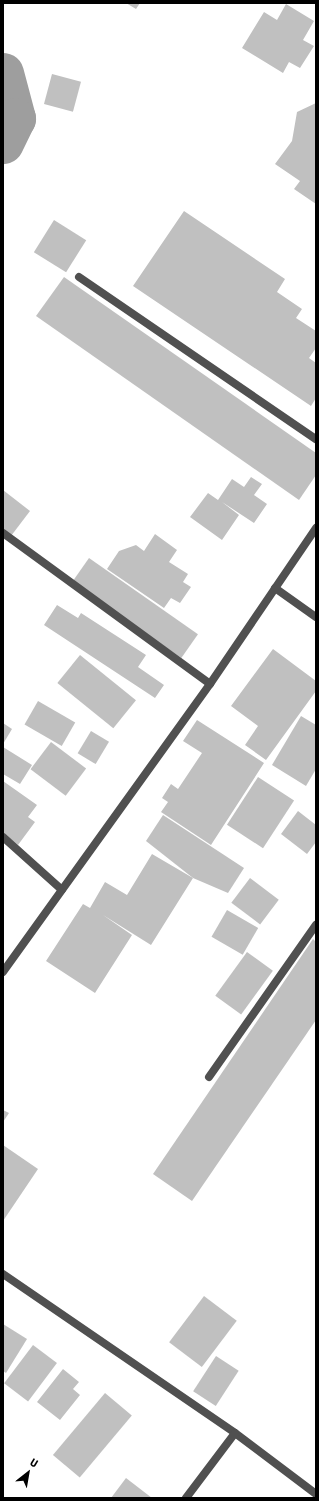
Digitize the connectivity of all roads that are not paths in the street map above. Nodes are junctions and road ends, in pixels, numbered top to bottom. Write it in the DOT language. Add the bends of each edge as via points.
graph roads {
  1 [pos="79,276"];
  2 [pos="316,439"];
  3 [pos="316,528"];
  4 [pos="3,533"];
  5 [pos="275,588"];
  6 [pos="316,617"];
  7 [pos="210,684"];
  8 [pos="3,837"];
  9 [pos="62,890"];
  10 [pos="316,925"];
  11 [pos="3,972"];
  12 [pos="209,1077"];
  13 [pos="3,1274"];
  14 [pos="235,1433"];
  15 [pos="316,1494"];
  16 [pos="186,1498"];
  1 -- 2 [label="street"];
  3 -- 5 [label="street"];
  4 -- 7 [label="street"];
  5 -- 6 [label="street"];
  5 -- 7 [label="street"];
  7 -- 9 [label="street"];
  8 -- 9 [label="street"];
  9 -- 11 [label="street"];
  10 -- 12 [label="street"];
  13 -- 14 [label="street"];
  14 -- 15 [label="street"];
  14 -- 16 [label="street"];
}
